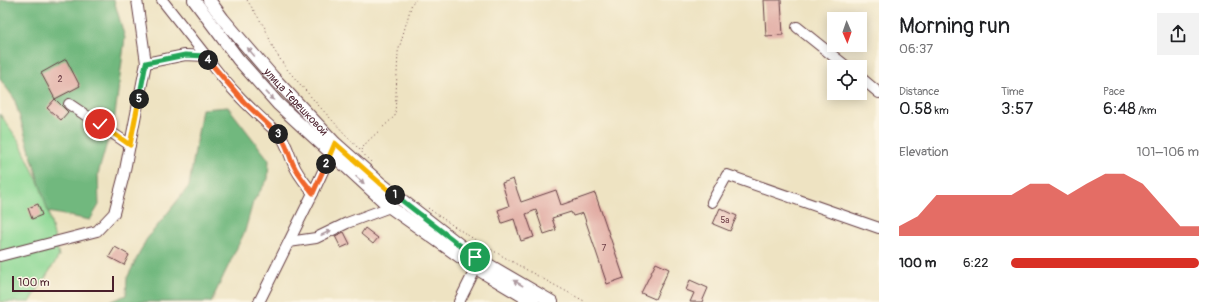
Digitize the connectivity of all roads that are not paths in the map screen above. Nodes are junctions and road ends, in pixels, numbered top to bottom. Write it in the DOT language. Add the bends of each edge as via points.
graph roads {
  1 [pos="137,0"];
  2 [pos="162,0"];
  3 [pos="194,0"];
  4 [pos="210,0"];
  5 [pos="796,27"];
  6 [pos="206,56"];
  7 [pos="838,60"];
  8 [pos="146,63"];
  9 [pos="867,83"];
  10 [pos="879,93"];
  11 [pos="69,104"];
  12 [pos="130,145"];
  13 [pos="333,148"];
  14 [pos="313,193"];
  15 [pos="712,202"];
  16 [pos="390,207"];
  17 [pos="879,228"];
  18 [pos="289,242"];
  19 [pos="0,256"];
  20 [pos="476,268"];
  21 [pos="259,302"];
  22 [pos="459,302"];
  23 [pos="533,302"];
  24 [pos="552,302"];
  1 -- 8 [label="street"];
  2 -- 6 [label="street"];
  3 -- 13 [label="main road, улица Терешковой, one-way" via="256,81 278,104"];
  13 -- 4 [label="main road, улица Терешковой, one-way" via="223,19"];
  5 -- 7 [label="street"];
  6 -- 8 [label="street" via="185,55"];
  6 -- 14 [label="street" via="244,102 281,136 293,165"];
  8 -- 12 [label="street"];
  9 -- 10 [label="street"];
  11 -- 12 [label="street"];
  12 -- 19 [label="street" via="114,213 97,230"];
  13 -- 14 [label="street"];
  13 -- 16 [label="main road, улица Терешковой, one-way"];
  24 -- 13 [label="main road, улица Терешковой, one-way" via="475,257"];
  14 -- 18 [label="street"];
  15 -- 17 [label="street" via="727,175"];
  18 -- 16 [label="street, one-way" via="316,238"];
  16 -- 20 [label="main road, улица Терешковой"];
  18 -- 21 [label="street"];
  20 -- 22 [label="street"];
  20 -- 23 [label="main road, улица Терешковой"];
}
